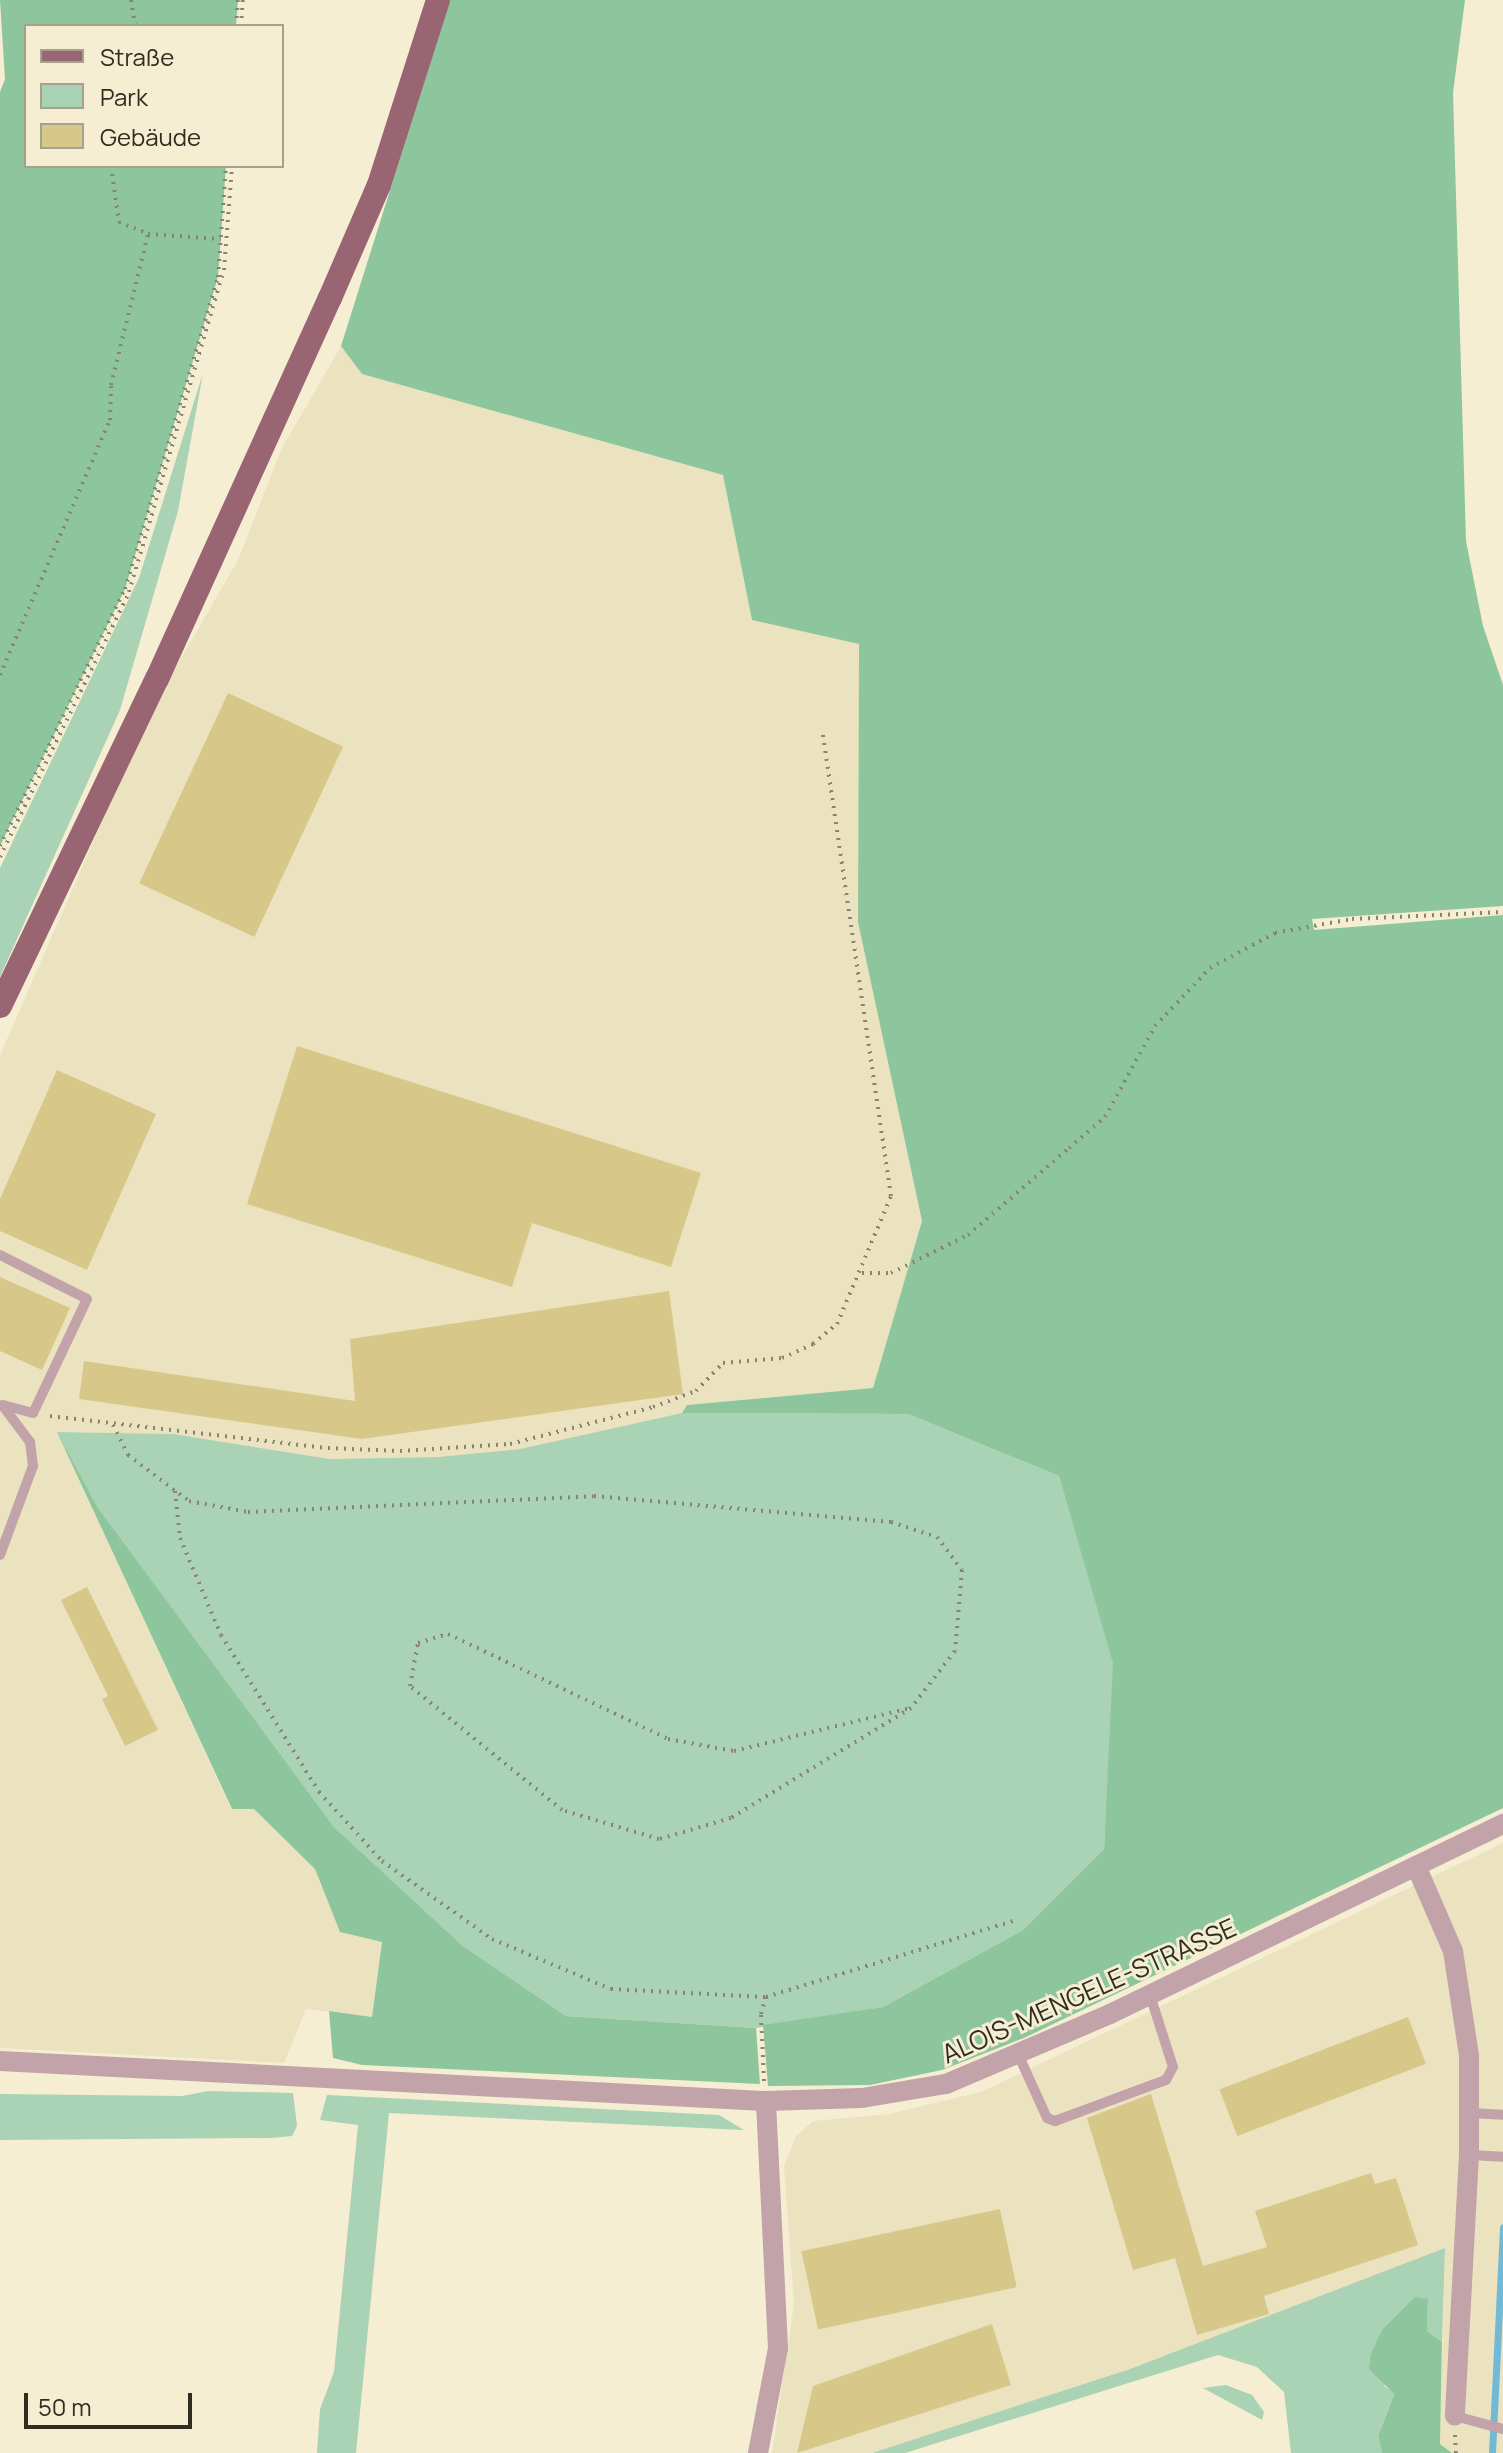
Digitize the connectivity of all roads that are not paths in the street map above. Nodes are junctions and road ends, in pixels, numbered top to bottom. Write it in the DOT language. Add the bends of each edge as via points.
graph roads {
  1 [pos="438,0"];
  2 [pos="0,1006"];
  3 [pos="0,1255"];
  4 [pos="1,1405"];
  5 [pos="0,1555"];
  6 [pos="1503,1824"];
  7 [pos="1417,1868"];
  8 [pos="1150,1995"];
  9 [pos="1018,2054"];
  10 [pos="0,2061"];
  11 [pos="766,2101"];
  12 [pos="1469,2113"];
  13 [pos="1503,2115"];
  14 [pos="1469,2155"];
  15 [pos="1503,2157"];
  16 [pos="1455,2416"];
  17 [pos="1503,2429"];
  18 [pos="758,2453"];
  1 -- 2 [label="main road" via="379,185 336,284 157,679"];
  3 -- 4 [label="lane" via="87,1299 33,1413"];
  4 -- 5 [label="lane" via="30,1442 33,1466"];
  6 -- 7 [label="street, ALOIS-MENGELE-STRASSE"];
  7 -- 8 [label="street, ALOIS-MENGELE-STRASSE"];
  7 -- 12 [label="street" via="1453,1951 1469,2055"];
  8 -- 9 [label="street, ALOIS-MENGELE-STRASSE"];
  8 -- 9 [label="lane" via="1173,2067 1166,2080 1055,2121 1047,2118"];
  9 -- 11 [label="street, ALOIS-MENGELE-STRASSE" via="946,2084 862,2098"];
  10 -- 11 [label="street, ALOIS-MENGELE-STRASSE"];
  11 -- 18 [label="street" via="778,2348"];
  12 -- 13 [label="lane"];
  12 -- 14 [label="street"];
  14 -- 15 [label="lane"];
  14 -- 16 [label="street"];
  16 -- 17 [label="lane"];
}
